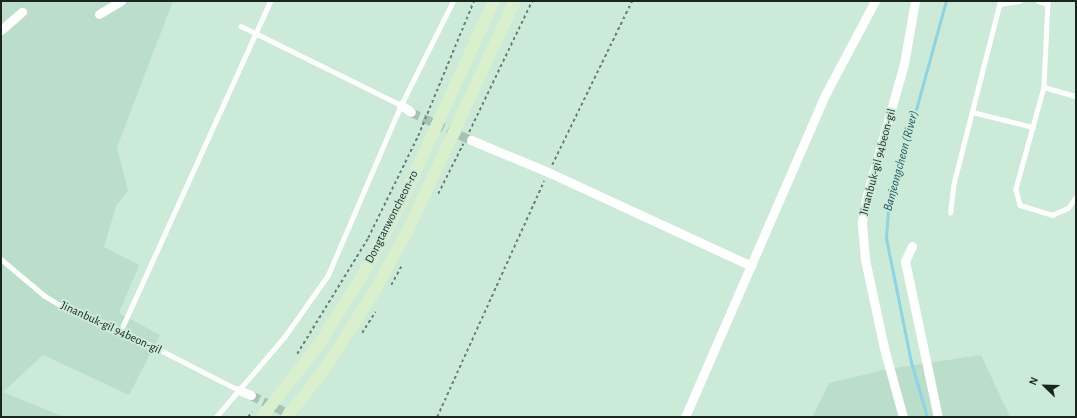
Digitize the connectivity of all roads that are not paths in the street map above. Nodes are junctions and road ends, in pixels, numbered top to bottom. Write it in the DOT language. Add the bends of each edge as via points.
graph roads {
  1 [pos="121,1"];
  2 [pos="270,1"];
  3 [pos="453,1"];
  4 [pos="494,1"];
  5 [pos="515,1"];
  6 [pos="875,1"];
  7 [pos="915,1"];
  8 [pos="1020,1"];
  9 [pos="1038,1"];
  10 [pos="1000,2"];
  11 [pos="1048,3"];
  12 [pos="22,12"];
  13 [pos="99,14"];
  14 [pos="241,26"];
  15 [pos="1,30"];
  16 [pos="256,34"];
  17 [pos="1044,87"];
  18 [pos="1076,96"];
  19 [pos="401,105"];
  20 [pos="411,112"];
  21 [pos="972,112"];
  22 [pos="1033,127"];
  23 [pos="471,140"];
  24 [pos="1076,197"];
  25 [pos="950,213"];
  26 [pos="912,246"];
  27 [pos="1,259"];
  28 [pos="751,266"];
  29 [pos="121,330"];
  30 [pos="239,390"];
  31 [pos="251,395"];
  32 [pos="257,414"];
  33 [pos="216,417"];
  34 [pos="287,417"];
  35 [pos="685,417"];
  36 [pos="903,417"];
  37 [pos="938,417"];
  1 -- 13 [label="street"];
  2 -- 16 [label="lane"];
  3 -- 19 [label="lane"];
  4 -- 32 [label="main road, Dongtanwoncheon-ro" via="400,203 365,271 320,343"];
  5 -- 34 [label="main road, Dongtanwoncheon-ro" via="409,228 374,292 326,367"];
  6 -- 28 [label="street" via="826,92"];
  7 -- 36 [label="street, Jinanbuk-gil 94beon-gil" via="904,64 862,221 865,259 884,348"];
  8 -- 10 [label="lane"];
  9 -- 11 [label="lane"];
  10 -- 21 [label="lane"];
  11 -- 17 [label="lane"];
  12 -- 15 [label="street"];
  14 -- 16 [label="lane"];
  16 -- 19 [label="lane"];
  16 -- 29 [label="lane"];
  17 -- 18 [label="lane"];
  17 -- 22 [label="lane"];
  19 -- 20 [label="street"];
  19 -- 30 [label="lane" via="328,275 286,336"];
  21 -- 22 [label="lane"];
  21 -- 25 [label="lane" via="954,182"];
  22 -- 24 [label="lane" via="1016,189 1020,205 1052,215 1068,208"];
  23 -- 28 [label="street" via="548,172"];
  26 -- 37 [label="street" via="905,261"];
  27 -- 29 [label="lane, Jinanbuk-gil 94beon-gil" via="45,296 67,309"];
  28 -- 35 [label="street"];
  29 -- 30 [label="lane, Jinanbuk-gil 94beon-gil"];
  30 -- 31 [label="street, Jinanbuk-gil 94beon-gil"];
  30 -- 33 [label="lane"];
}
